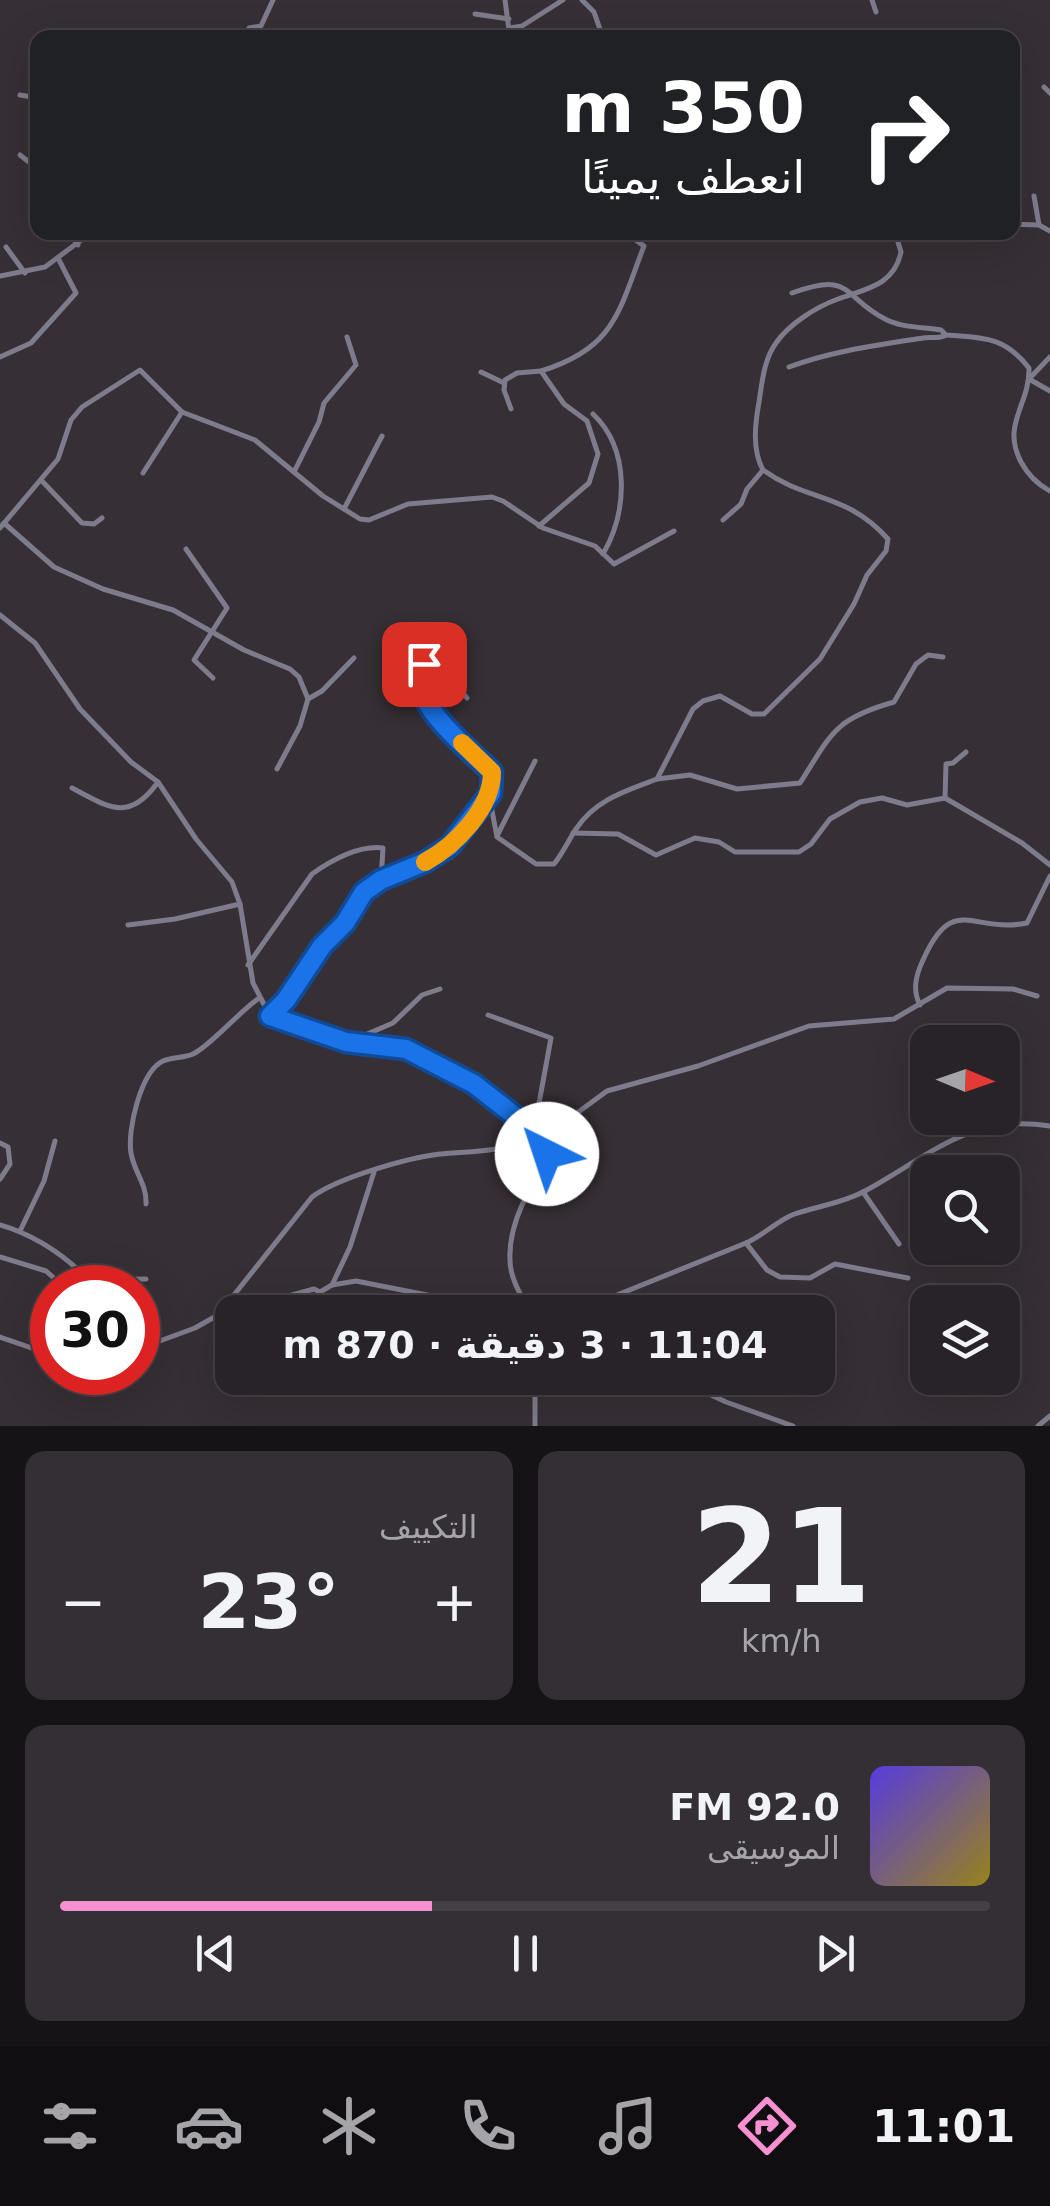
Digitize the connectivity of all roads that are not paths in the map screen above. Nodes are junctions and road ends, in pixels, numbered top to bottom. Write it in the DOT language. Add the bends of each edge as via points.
graph roads {
  1 [pos="273,0"];
  2 [pos="504,0"];
  3 [pos="563,0"];
  4 [pos="582,0"];
  5 [pos="872,0"];
  6 [pos="876,12"];
  7 [pos="475,14"];
  8 [pos="509,19"];
  9 [pos="510,28"];
  10 [pos="248,30"];
  11 [pos="600,30"];
  12 [pos="1044,87"];
  13 [pos="1050,93"];
  14 [pos="20,95"];
  15 [pos="30,97"];
  16 [pos="20,155"];
  17 [pos="30,163"];
  18 [pos="1034,196"];
  19 [pos="1020,224"];
  20 [pos="1039,225"];
  21 [pos="1050,230"];
  22 [pos="74,240"];
  23 [pos="84,240"];
  24 [pos="635,240"];
  25 [pos="897,240"];
  26 [pos="78,246"];
  27 [pos="6,247"];
  28 [pos="59,260"];
  29 [pos="25,273"];
  30 [pos="0,276"];
  31 [pos="792,293"];
  32 [pos="858,296"];
  33 [pos="946,335"];
  34 [pos="347,336"];
  35 [pos="0,357"];
  36 [pos="1050,357"];
  37 [pos="789,367"];
  38 [pos="541,371"];
  39 [pos="482,372"];
  40 [pos="1029,379"];
  41 [pos="504,383"];
  42 [pos="1050,391"];
  43 [pos="510,409"];
  44 [pos="182,412"];
  45 [pos="593,414"];
  46 [pos="382,436"];
  47 [pos="763,470"];
  48 [pos="143,472"];
  49 [pos="294,472"];
  50 [pos="41,480"];
  51 [pos="1050,491"];
  52 [pos="344,509"];
  53 [pos="102,518"];
  54 [pos="724,520"];
  55 [pos="2,526"];
  56 [pos="539,526"];
  57 [pos="674,531"];
  58 [pos="186,549"];
  59 [pos="603,554"];
  60 [pos="0,614"];
  61 [pos="212,630"];
  62 [pos="943,657"];
  63 [pos="354,658"];
  64 [pos="213,678"];
  65 [pos="468,698"];
  66 [pos="308,700"];
  67 [pos="966,752"];
  68 [pos="535,761"];
  69 [pos="277,769"];
  70 [pos="656,780"];
  71 [pos="158,782"];
  72 [pos="72,788"];
  73 [pos="489,795"];
  74 [pos="945,798"];
  75 [pos="573,833"];
  76 [pos="497,837"];
  77 [pos="1050,866"];
  78 [pos="1050,876"];
  79 [pos="381,880"];
  80 [pos="240,904"];
  81 [pos="128,925"];
  82 [pos="248,965"];
  83 [pos="440,988"];
  84 [pos="1037,996"];
  85 [pos="258,998"];
  86 [pos="921,1005"];
  87 [pos="488,1015"];
  88 [pos="270,1016"];
  89 [pos="346,1042"];
  90 [pos="1050,1126"];
  91 [pos="533,1132"];
  92 [pos="543,1138"];
  93 [pos="55,1141"];
  94 [pos="0,1143"];
  95 [pos="374,1172"];
  96 [pos="0,1180"];
  97 [pos="862,1192"];
  98 [pos="146,1204"];
  99 [pos="0,1225"];
  100 [pos="20,1231"];
  101 [pos="746,1243"];
  102 [pos="899,1244"];
  103 [pos="0,1256"];
  104 [pos="30,1265"];
  105 [pos="73,1265"];
  106 [pos="908,1278"];
  107 [pos="332,1286"];
  108 [pos="320,1292"];
  109 [pos="234,1295"];
  110 [pos="292,1295"];
  111 [pos="319,1295"];
  112 [pos="433,1295"];
  113 [pos="522,1295"];
  114 [pos="617,1295"];
  115 [pos="215,1317"];
  116 [pos="0,1337"];
  117 [pos="160,1340"];
  118 [pos="30,1347"];
  119 [pos="535,1395"];
  120 [pos="711,1395"];
  121 [pos="1050,1416"];
  122 [pos="534,1426"];
  123 [pos="793,1426"];
  124 [pos="1038,1426"];
  1 -- 10 [label="street" via="261,26"];
  2 -- 8 [label="street"];
  3 -- 9 [label="street"];
  4 -- 11 [label="street"];
  5 -- 6 [label="street"];
  7 -- 8 [label="street"];
  8 -- 9 [label="street"];
  12 -- 13 [label="street"];
  14 -- 15 [label="street"];
  16 -- 17 [label="street"];
  18 -- 20 [label="street"];
  19 -- 20 [label="street"];
  20 -- 21 [label="street"];
  22 -- 26 [label="street"];
  23 -- 26 [label="street"];
  24 -- 38 [label="street" via="644,246 618,318 579,353"];
  25 -- 32 [label="street" via="894,271"];
  26 -- 28 [label="street"];
  27 -- 29 [label="street"];
  28 -- 29 [label="street"];
  28 -- 35 [label="street" via="76,292 31,343"];
  29 -- 30 [label="street"];
  31 -- 32 [label="street" via="824,283"];
  32 -- 33 [label="street" via="892,322"];
  32 -- 47 [label="street" via="811,313 770,353 756,429"];
  33 -- 37 [label="street" via="835,352"];
  33 -- 40 [label="street" via="998,340 1025,362"];
  34 -- 49 [label="street" via="356,365 324,403"];
  36 -- 40 [label="street"];
  38 -- 41 [label="street" via="512,375"];
  38 -- 56 [label="street" via="564,404 587,420 598,454 590,483"];
  39 -- 41 [label="street"];
  40 -- 42 [label="street"];
  40 -- 51 [label="street" via="1012,438 1024,468"];
  41 -- 43 [label="street"];
  44 -- 48 [label="street"];
  44 -- 49 [label="street" via="242,433"];
  44 -- 50 [label="street" via="146,373 134,372 82,408"];
  45 -- 59 [label="street" via="618,450 620,472 619,510"];
  46 -- 52 [label="street"];
  47 -- 54 [label="street"];
  47 -- 70 [label="street" via="852,508 886,536 888,547 799,683 760,716 725,697 703,701 688,715"];
  49 -- 52 [label="street"];
  50 -- 53 [label="street" via="82,523"];
  50 -- 55 [label="street"];
  52 -- 56 [label="street" via="369,520 408,504 492,497"];
  55 -- 61 [label="street" via="54,566"];
  56 -- 59 [label="street"];
  57 -- 59 [label="street" via="614,564"];
  58 -- 61 [label="street" via="227,608"];
  60 -- 71 [label="street" via="35,642 80,709"];
  61 -- 64 [label="street" via="194,660"];
  61 -- 66 [label="street" via="290,668"];
  62 -- 70 [label="street" via="928,654 894,702 857,712 835,728 800,783 737,789 690,776"];
  63 -- 66 [label="street"];
  65 -- 73 [label="street" via="435,665 421,666 420,685 431,708 492,772"];
  66 -- 69 [label="street"];
  67 -- 74 [label="street" via="946,764"];
  68 -- 76 [label="street"];
  70 -- 75 [label="street" via="607,798"];
  71 -- 72 [label="street" via="131,807 112,809"];
  71 -- 80 [label="street" via="232,882"];
  73 -- 76 [label="street"];
  73 -- 79 [label="street" via="440,854"];
  74 -- 75 [label="street" via="902,806 882,798 860,802 830,819 799,852 735,852 695,838 656,855 618,834"];
  74 -- 77 [label="street"];
  75 -- 76 [label="street" via="558,859 544,866"];
  78 -- 86 [label="street" via="1027,924 952,920 944,926 916,976"];
  79 -- 82 [label="street" via="384,848 326,864"];
  79 -- 88 [label="street" via="364,892"];
  80 -- 81 [label="street"];
  80 -- 82 [label="street"];
  82 -- 85 [label="street"];
  83 -- 89 [label="street" via="422,995 393,1023"];
  84 -- 86 [label="street" via="947,988"];
  85 -- 88 [label="street"];
  85 -- 98 [label="street" via="195,1054 160,1062 143,1084 131,1154"];
  86 -- 92 [label="street" via="894,1019 810,1026 620,1086"];
  87 -- 91 [label="street" via="552,1038"];
  88 -- 89 [label="street"];
  89 -- 91 [label="street" via="406,1049 474,1084"];
  90 -- 97 [label="street" via="983,1128 947,1140"];
  91 -- 92 [label="street"];
  91 -- 95 [label="street" via="508,1148 428,1156"];
  92 -- 113 [label="street" via="546,1159 519,1212 510,1253"];
  93 -- 100 [label="street"];
  94 -- 96 [label="street" via="10,1161"];
  95 -- 107 [label="street"];
  95 -- 109 [label="street" via="312,1197"];
  97 -- 101 [label="street" via="790,1216"];
  97 -- 102 [label="street"];
  99 -- 100 [label="street"];
  100 -- 105 [label="street"];
  101 -- 106 [label="street" via="780,1277 810,1278 835,1264"];
  101 -- 114 [label="street"];
  103 -- 104 [label="street"];
  107 -- 108 [label="street"];
  107 -- 112 [label="street" via="356,1281"];
  108 -- 110 [label="street"];
  108 -- 111 [label="street"];
  115 -- 117 [label="street"];
  116 -- 118 [label="street"];
  119 -- 122 [label="street"];
  120 -- 123 [label="street"];
  121 -- 124 [label="street"];
}
